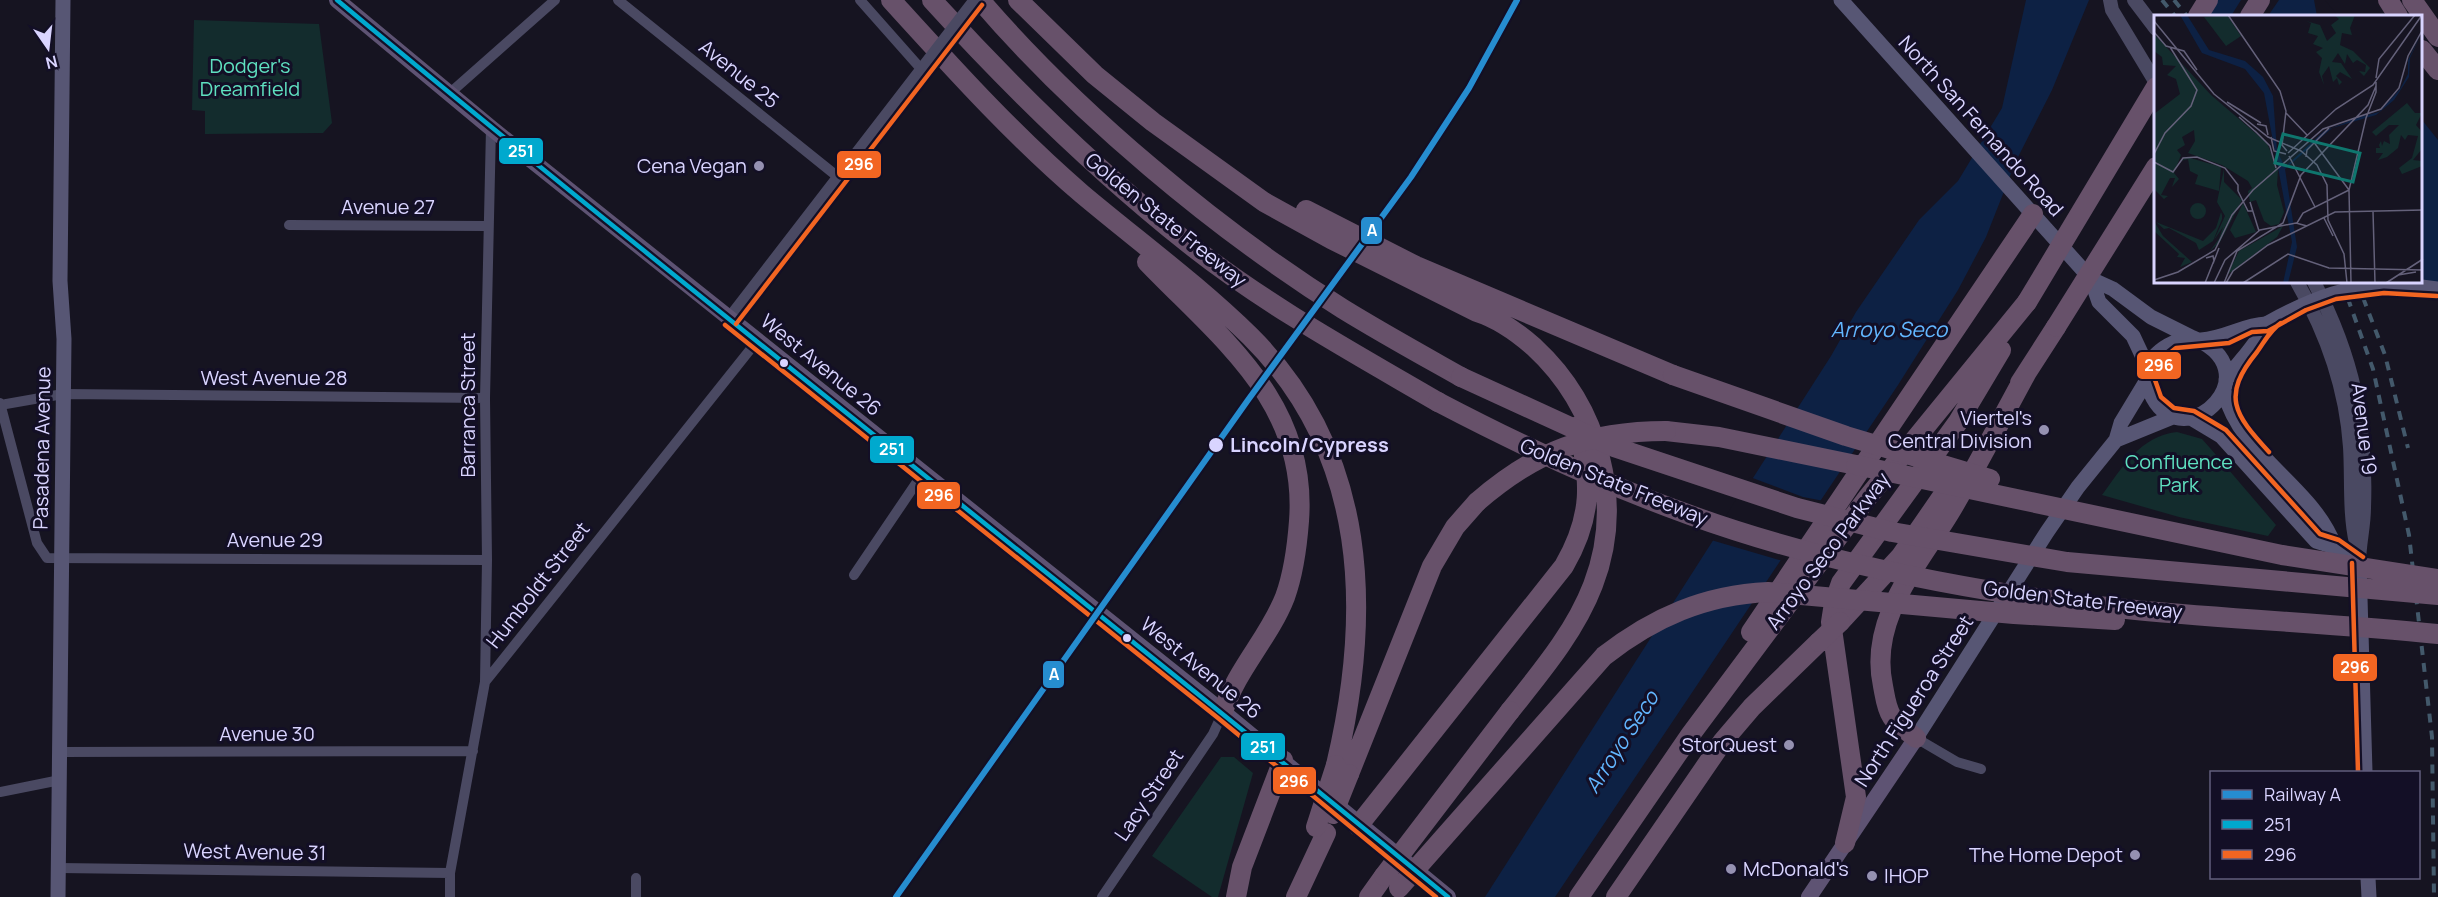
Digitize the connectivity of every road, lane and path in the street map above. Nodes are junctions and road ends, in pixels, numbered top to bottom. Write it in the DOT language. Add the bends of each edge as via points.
graph roads {
  1 [pos="63,0"];
  2 [pos="337,0"];
  3 [pos="555,0"];
  4 [pos="618,0"];
  5 [pos="860,0"];
  6 [pos="891,0"];
  7 [pos="932,0"];
  8 [pos="978,0"];
  9 [pos="1018,0"];
  10 [pos="1840,0"];
  11 [pos="2110,0"];
  12 [pos="2134,0"];
  13 [pos="2208,0"];
  14 [pos="2260,0"];
  15 [pos="2388,0"];
  16 [pos="2412,0"];
  17 [pos="2199,15"];
  18 [pos="2251,15"];
  19 [pos="2397,15"];
  20 [pos="2423,15"];
  21 [pos="2423,16"];
  22 [pos="2154,26"];
  23 [pos="2438,37"];
  24 [pos="2423,52"];
  25 [pos="922,70"];
  26 [pos="2438,70"];
  27 [pos="2154,82"];
  28 [pos="2154,88"];
  29 [pos="450,93"];
  30 [pos="491,129"];
  31 [pos="1218,167"];
  32 [pos="2154,169"];
  33 [pos="838,177"];
  34 [pos="1081,193"];
  35 [pos="2032,214"];
  36 [pos="289,225"];
  37 [pos="488,226"];
  38 [pos="2091,279"];
  39 [pos="2297,284"];
  40 [pos="2315,284"];
  41 [pos="2438,289"];
  42 [pos="2026,304"];
  43 [pos="1476,312"];
  44 [pos="730,319"];
  45 [pos="2266,324"];
  46 [pos="2196,339"];
  47 [pos="757,341"];
  48 [pos="2027,372"];
  49 [pos="2148,374"];
  50 [pos="2225,386"];
  51 [pos="63,394"];
  52 [pos="485,398"];
  53 [pos="0,404"];
  54 [pos="2175,416"];
  55 [pos="2191,418"];
  56 [pos="2116,440"];
  57 [pos="923,473"];
  58 [pos="2125,520"];
  59 [pos="2335,547"];
  60 [pos="62,558"];
  61 [pos="2359,558"];
  62 [pos="487,560"];
  63 [pos="854,574"];
  64 [pos="2438,579"];
  65 [pos="2438,595"];
  66 [pos="2223,616"];
  67 [pos="2438,634"];
  68 [pos="485,682"];
  69 [pos="1223,712"];
  70 [pos="1690,734"];
  71 [pos="1916,738"];
  72 [pos="473,751"];
  73 [pos="60,752"];
  74 [pos="1283,760"];
  75 [pos="1981,769"];
  76 [pos="1343,770"];
  77 [pos="2365,771"];
  78 [pos="60,780"];
  79 [pos="0,792"];
  80 [pos="1358,826"];
  81 [pos="1845,843"];
  82 [pos="59,868"];
  83 [pos="450,873"];
  84 [pos="636,878"];
  85 [pos="2368,879"];
  86 [pos="1392,887"];
  87 [pos="1298,890"];
  88 [pos="58,897"];
  89 [pos="450,897"];
  90 [pos="636,897"];
  91 [pos="1102,897"];
  92 [pos="1236,897"];
  93 [pos="1369,897"];
  94 [pos="1448,897"];
  95 [pos="1579,897"];
  96 [pos="1616,897"];
  97 [pos="1809,897"];
  98 [pos="2368,897"];
  1 -- 51 [label="main road, Pasadena Avenue"];
  2 -- 29 [label="main road, West Avenue 26"];
  3 -- 29 [label="street"];
  4 -- 33 [label="street, Avenue 25"];
  5 -- 25 [label="street"];
  6 -- 34 [label="highway" via="983,101"];
  7 -- 66 [label="highway, Golden State Freeway, bridge" via="1058,131 1190,245 1258,294 1438,402 1508,439 1691,516 1871,568 1994,592"];
  8 -- 25 [label="street, bridge"];
  8 -- 65 [label="highway, Golden State Freeway, bridge" via="1104,124 1188,196 1290,273 1343,309 1461,377 1614,447 1797,508 1892,532 2067,562"];
  9 -- 31 [label="highway" via="1095,75"];
  10 -- 35 [label="main road, North San Fernando Road"];
  11 -- 27 [label="street"];
  12 -- 22 [label="street"];
  13 -- 17 [label="highway"];
  14 -- 18 [label="highway"];
  15 -- 19 [label="highway"];
  16 -- 20 [label="highway"];
  21 -- 23 [label="highway"];
  24 -- 26 [label="highway"];
  25 -- 33 [label="street"];
  28 -- 42 [label="highway, Arroyo Seco Parkway, bridge"];
  29 -- 30 [label="main road, West Avenue 26"];
  30 -- 37 [label="street, Barranca Street"];
  30 -- 44 [label="main road, West Avenue 26"];
  31 -- 43 [label="highway" via="1264,202"];
  31 -- 58 [label="highway, bridge" via="1416,266 1673,375 1846,436"];
  32 -- 48 [label="highway, bridge"];
  33 -- 44 [label="street"];
  34 -- 69 [label="highway" via="1256,376 1284,421 1297,462 1300,506 1294,570 1284,599 1230,689"];
  34 -- 76 [label="highway" via="1251,337 1302,402 1324,444 1348,513 1357,574 1355,662"];
  35 -- 38 [label="main road, North San Fernando Road"];
  35 -- 70 [label="highway" via="1730,664"];
  36 -- 37 [label="street, Avenue 27"];
  37 -- 52 [label="street, Barranca Street"];
  38 -- 46 [label="main road, North San Fernando Road" via="2113,289 2151,317"];
  38 -- 49 [label="main road, North San Fernando Road" via="2098,302 2133,336"];
  39 -- 61 [label="street, Avenue 19" via="2312,308 2337,375 2346,415"];
  40 -- 61 [label="street, Avenue 19" via="2343,344 2360,410 2365,496"];
  41 -- 45 [label="main road, bridge" via="2384,285 2334,292 2303,303"];
  42 -- 70 [label="highway, Arroyo Seco Parkway" via="1868,497"];
  42 -- 81 [label="highway" via="1958,422 1841,583 1834,603 1833,652 1856,797"];
  43 -- 80 [label="highway" via="1520,346 1548,374 1567,401 1587,463 1585,520 1564,566"];
  43 -- 86 [label="highway, bridge" via="1494,317 1551,363 1592,430 1604,469 1601,558 1587,599 1554,654 1510,711"];
  44 -- 47 [label="main road, West Avenue 26"];
  45 -- 46 [label="main road" via="2250,325 2228,336"];
  45 -- 50 [label="main road" via="2261,338"];
  46 -- 49 [label="main road" via="2173,341 2161,348"];
  46 -- 50 [label="main road" via="2221,358"];
  47 -- 57 [label="main road, West Avenue 26"];
  47 -- 68 [label="street, Humboldt Street"];
  48 -- 71 [label="highway" via="1952,509 1899,591 1885,625 1880,651 1886,702 1897,723"];
  48 -- 96 [label="highway, bridge" via="1901,556 1723,741"];
  49 -- 54 [label="main road" via="2155,402"];
  49 -- 56 [label="main road, North Figueroa Street"];
  50 -- 55 [label="main road" via="2211,410"];
  50 -- 59 [label="main road" via="2230,412 2241,432 2327,525"];
  51 -- 52 [label="street, West Avenue 28"];
  51 -- 53 [label="street, West Avenue 28"];
  51 -- 60 [label="main road, Pasadena Avenue"];
  52 -- 62 [label="street, Barranca Street"];
  53 -- 60 [label="street" via="37,543 47,558"];
  54 -- 55 [label="main road"];
  54 -- 56 [label="main road, North Figueroa Street"];
  55 -- 59 [label="main road" via="2221,436 2316,541"];
  56 -- 71 [label="main road, North Figueroa Street" via="2078,487"];
  57 -- 63 [label="street"];
  57 -- 69 [label="main road, West Avenue 26"];
  58 -- 64 [label="highway, bridge" via="2282,555"];
  58 -- 76 [label="highway, bridge" via="1719,437 1666,431 1617,433 1565,446 1523,465 1477,502 1455,527 1432,566"];
  59 -- 61 [label="main road"];
  60 -- 62 [label="street, Avenue 29"];
  60 -- 73 [label="main road, Pasadena Avenue"];
  61 -- 77 [label="main road"];
  62 -- 68 [label="street, Barranca Street"];
  66 -- 67 [label="highway, Golden State Freeway, bridge"];
  66 -- 86 [label="highway, bridge" via="2120,620 1768,592 1732,595 1688,606 1636,632 1604,656"];
  68 -- 72 [label="street, Humboldt Street"];
  69 -- 74 [label="main road, West Avenue 26"];
  69 -- 91 [label="street, Lacy Street" via="1213,734"];
  70 -- 95 [label="highway, Arroyo Seco Parkway"];
  71 -- 75 [label="street" via="1958,762"];
  71 -- 81 [label="main road, North Figueroa Street"];
  72 -- 73 [label="street, Avenue 30"];
  72 -- 83 [label="street, Humboldt Street"];
  73 -- 78 [label="main road, Pasadena Avenue"];
  74 -- 80 [label="main road, West Avenue 26"];
  74 -- 92 [label="highway" via="1242,867"];
  76 -- 87 [label="highway, bridge"];
  78 -- 79 [label="street"];
  78 -- 82 [label="main road, Pasadena Avenue"];
  80 -- 94 [label="main road, West Avenue 26"];
  81 -- 97 [label="main road, North Figueroa Street"];
  82 -- 83 [label="street, West Avenue 31"];
  82 -- 88 [label="main road, Pasadena Avenue"];
  83 -- 89 [label="street, Humboldt Street"];
  84 -- 90 [label="street"];
  85 -- 98 [label="main road"];
  86 -- 93 [label="highway"];
}
